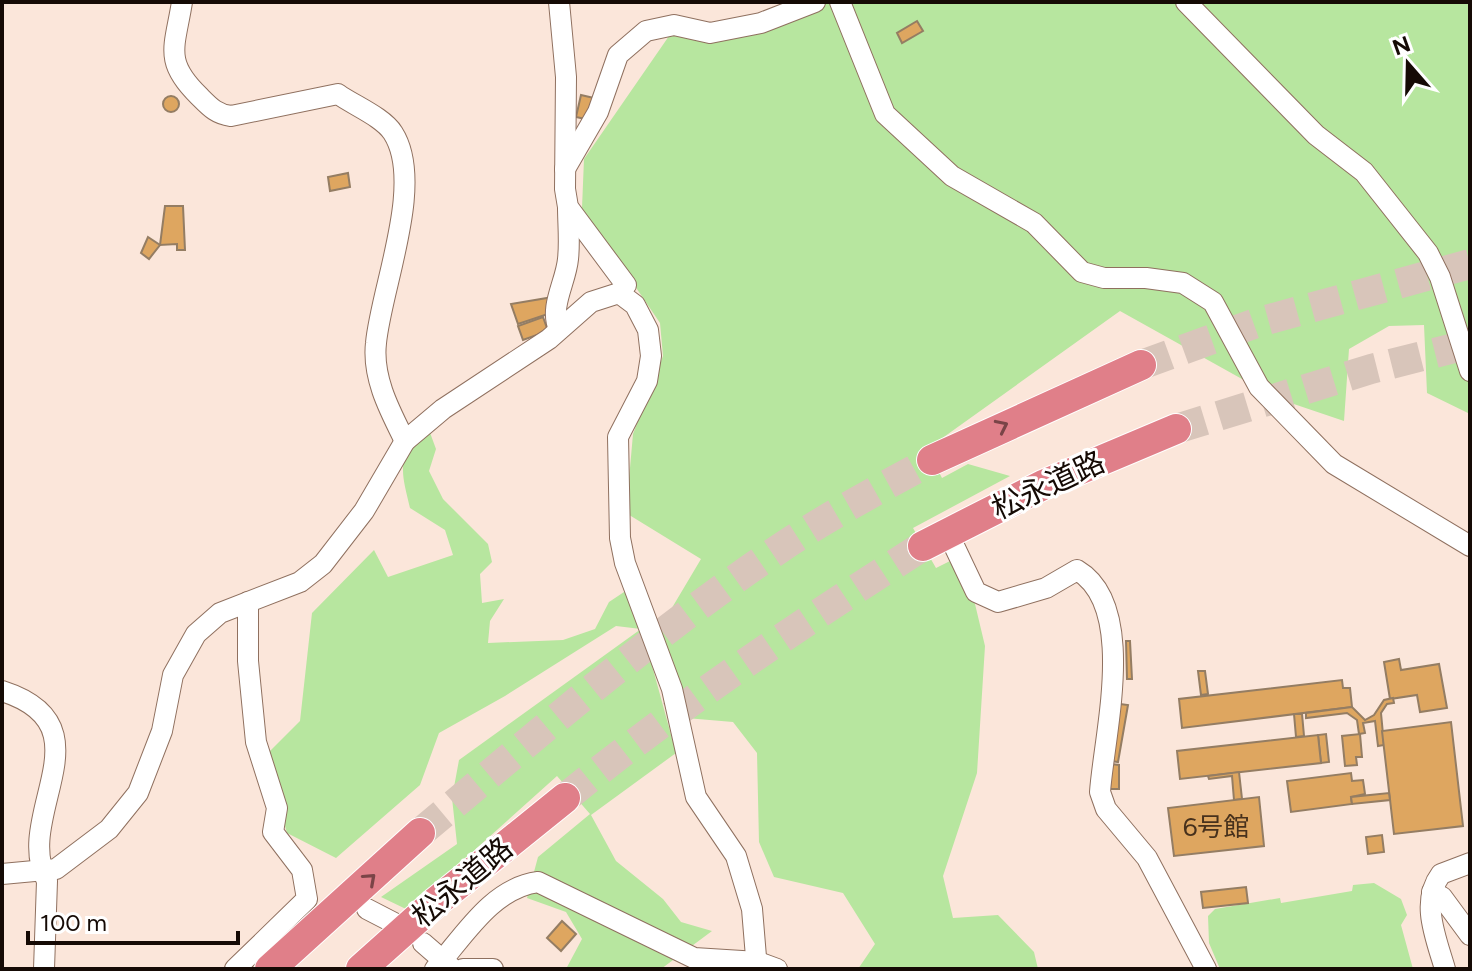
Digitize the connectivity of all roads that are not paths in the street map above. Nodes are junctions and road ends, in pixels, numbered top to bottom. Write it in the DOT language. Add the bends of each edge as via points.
graph roads {
  1 [pos="182,2"];
  2 [pos="559,2"];
  3 [pos="815,2"];
  4 [pos="840,2"];
  5 [pos="1186,2"];
  6 [pos="565,169"];
  7 [pos="568,207"];
  8 [pos="619,293"];
  9 [pos="559,329"];
  10 [pos="1141,365"];
  11 [pos="1470,371"];
  12 [pos="1176,429"];
  13 [pos="405,441"];
  14 [pos="932,460"];
  15 [pos="936,540"];
  16 [pos="1470,546"];
  17 [pos="248,602"];
  18 [pos="2,691"];
  19 [pos="565,798"];
  20 [pos="420,833"];
  21 [pos="1470,863"];
  22 [pos="42,871"];
  23 [pos="2,874"];
  24 [pos="1432,892"];
  25 [pos="367,909"];
  26 [pos="398,925"];
  27 [pos="1470,935"];
  28 [pos="423,943"];
  29 [pos="757,965"];
  30 [pos="442,967"];
  31 [pos="44,969"];
  32 [pos="235,969"];
  33 [pos="270,969"];
  34 [pos="361,969"];
  35 [pos="463,969"];
  36 [pos="493,969"];
  37 [pos="777,969"];
  38 [pos="1206,969"];
  39 [pos="1445,969"];
  1 -- 13 [label="street" via="173,58 180,77 217,114 231,116 338,94 392,131 401,154 403,219 375,345 382,395"];
  2 -- 6 [label="street" via="566,77"];
  3 -- 6 [label="street" via="761,23 710,33 674,25 646,31 618,55 598,112"];
  4 -- 16 [label="street" via="885,114 952,176 1034,223 1082,272 1183,283 1213,302 1259,387 1334,464"];
  5 -- 11 [label="street" via="1316,135 1364,172 1428,253"];
  6 -- 7 [label="street"];
  7 -- 8 [label="street" via="626,285"];
  7 -- 9 [label="street" via="568,262 558,298"];
  8 -- 9 [label="street" via="591,302"];
  8 -- 29 [label="street" via="642,317 651,356 647,381 618,437 625,563 672,689 696,797 736,856 752,909"];
  9 -- 13 [label="street"];
  14 -- 10 [label="highway, one-way"];
  12 -- 15 [label="highway, 松永道路" via="1043,485"];
  13 -- 17 [label="street" via="364,511 323,564 300,582"];
  15 -- 38 [label="street" via="976,592 998,602 1046,588 1077,570 1103,601 1114,672 1100,792 1106,809 1147,858"];
  17 -- 22 [label="street" via="220,613 196,634 173,675 162,731 138,793 109,829 75,857"];
  17 -- 32 [label="street" via="256,742 277,808 273,832 302,870 315,901"];
  18 -- 22 [label="street" via="39,708 53,729 57,753 41,835"];
  19 -- 34 [label="highway, 松永道路"];
  33 -- 20 [label="highway, 松永道路, one-way"];
  21 -- 24 [label="street" via="1441,874"];
  22 -- 23 [label="street"];
  22 -- 31 [label="street" via="47,881"];
  24 -- 27 [label="street" via="1442,897"];
  24 -- 39 [label="street" via="1430,907"];
  25 -- 26 [label="street"];
  28 -- 30 [label="street"];
  29 -- 30 [label="street" via="694,958 538,882 516,885 455,939"];
  29 -- 37 [label="street"];
  35 -- 36 [label="street"];
}
